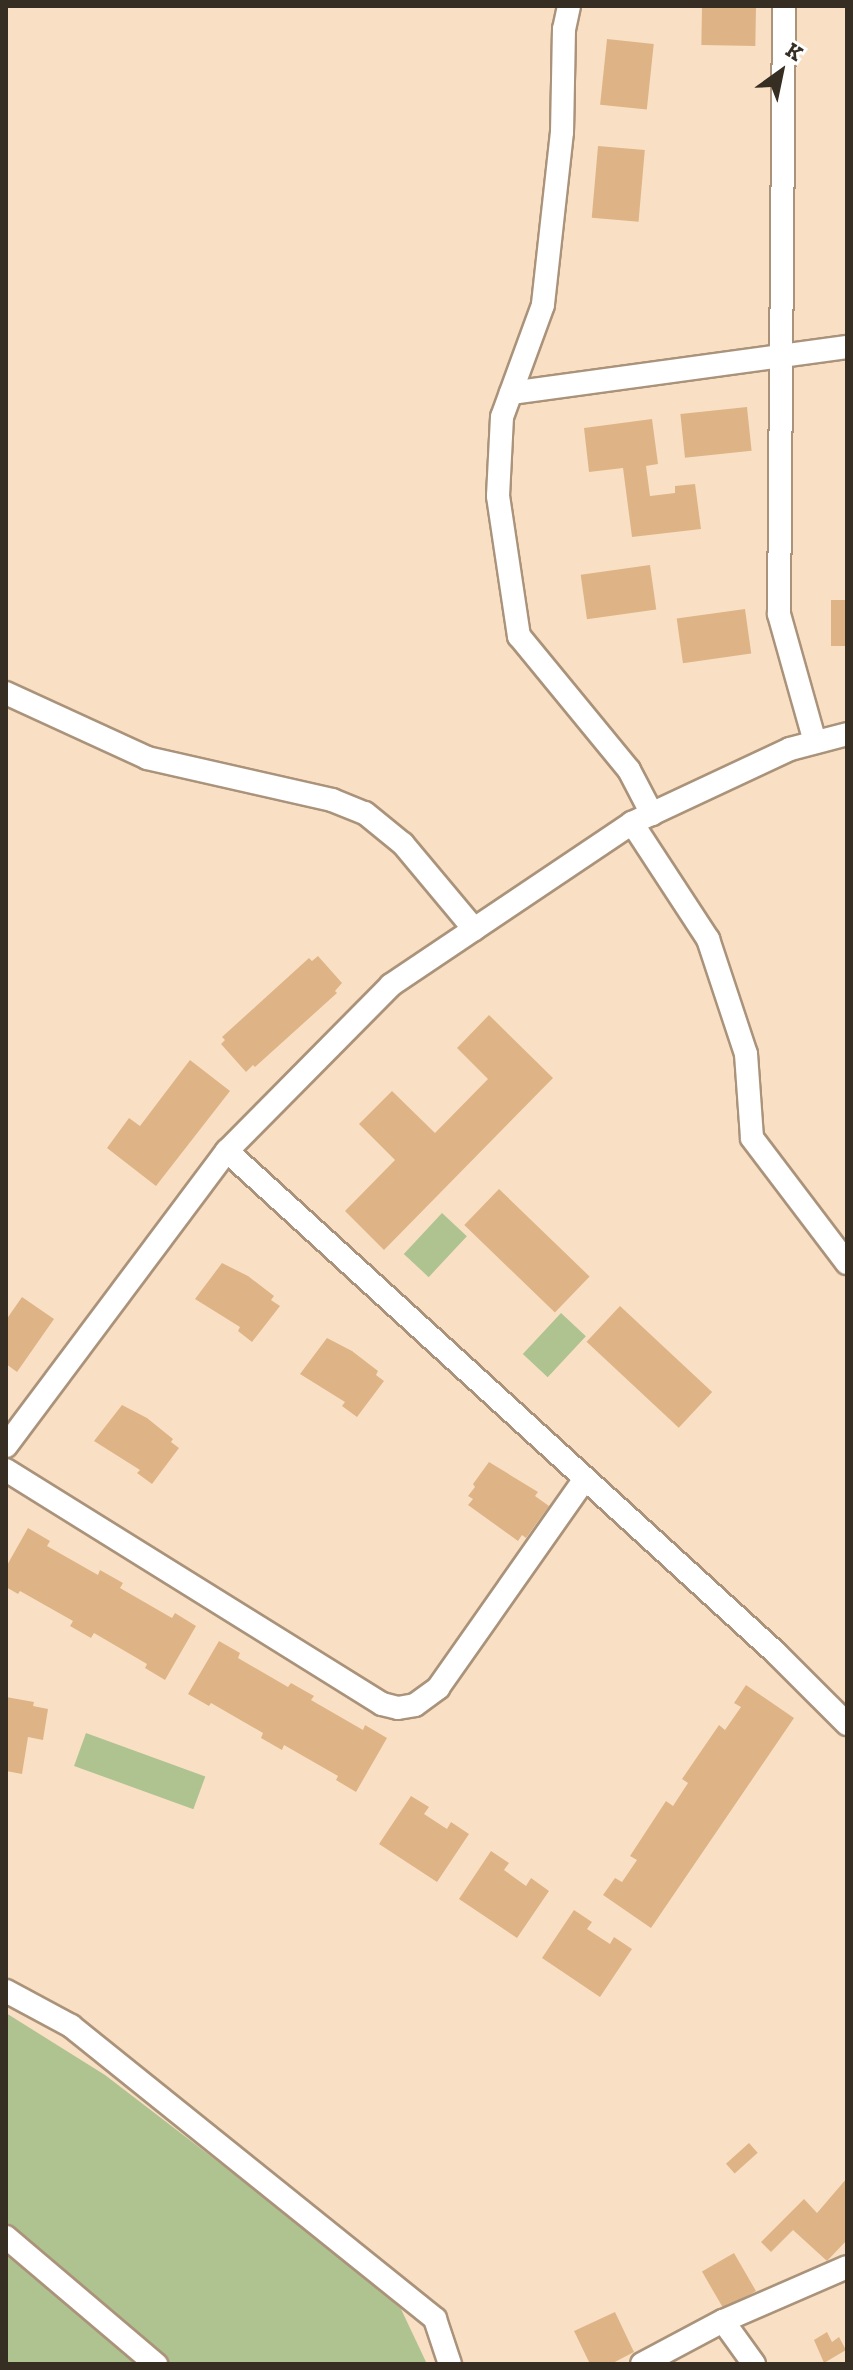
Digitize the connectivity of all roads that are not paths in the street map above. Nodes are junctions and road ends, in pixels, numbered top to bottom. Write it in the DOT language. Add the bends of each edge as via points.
graph roads {
  1 [pos="569,6"];
  2 [pos="784,6"];
  3 [pos="847,347"];
  4 [pos="781,356"];
  5 [pos="511,393"];
  6 [pos="6,693"];
  7 [pos="847,734"];
  8 [pos="815,742"];
  9 [pos="642,818"];
  10 [pos="474,929"];
  11 [pos="227,1151"];
  12 [pos="847,1263"];
  13 [pos="6,1446"];
  14 [pos="6,1470"];
  15 [pos="584,1480"];
  16 [pos="847,1724"];
  17 [pos="6,1991"];
  18 [pos="6,2237"];
  19 [pos="847,2267"];
  20 [pos="723,2321"];
  21 [pos="156,2364"];
  22 [pos="450,2364"];
  23 [pos="642,2364"];
  24 [pos="754,2364"];
  1 -- 5 [label="street" via="543,305"];
  2 -- 4 [label="street"];
  3 -- 4 [label="street"];
  4 -- 5 [label="street"];
  4 -- 8 [label="street" via="779,614"];
  5 -- 9 [label="street" via="502,417 498,496 519,636 629,770"];
  6 -- 10 [label="street" via="147,758 332,800 365,813 403,844"];
  7 -- 8 [label="street"];
  8 -- 9 [label="street"];
  9 -- 10 [label="street"];
  9 -- 12 [label="street" via="708,939 746,1054 752,1138"];
  10 -- 11 [label="street" via="391,985"];
  11 -- 13 [label="street"];
  11 -- 15 [label="street"];
  14 -- 15 [label="street" via="382,1704 398,1708 424,1701 438,1688"];
  15 -- 16 [label="street"];
  17 -- 22 [label="street" via="71,2026 435,2319"];
  18 -- 21 [label="street"];
  19 -- 20 [label="street"];
  20 -- 23 [label="street"];
  20 -- 24 [label="street"];
}
